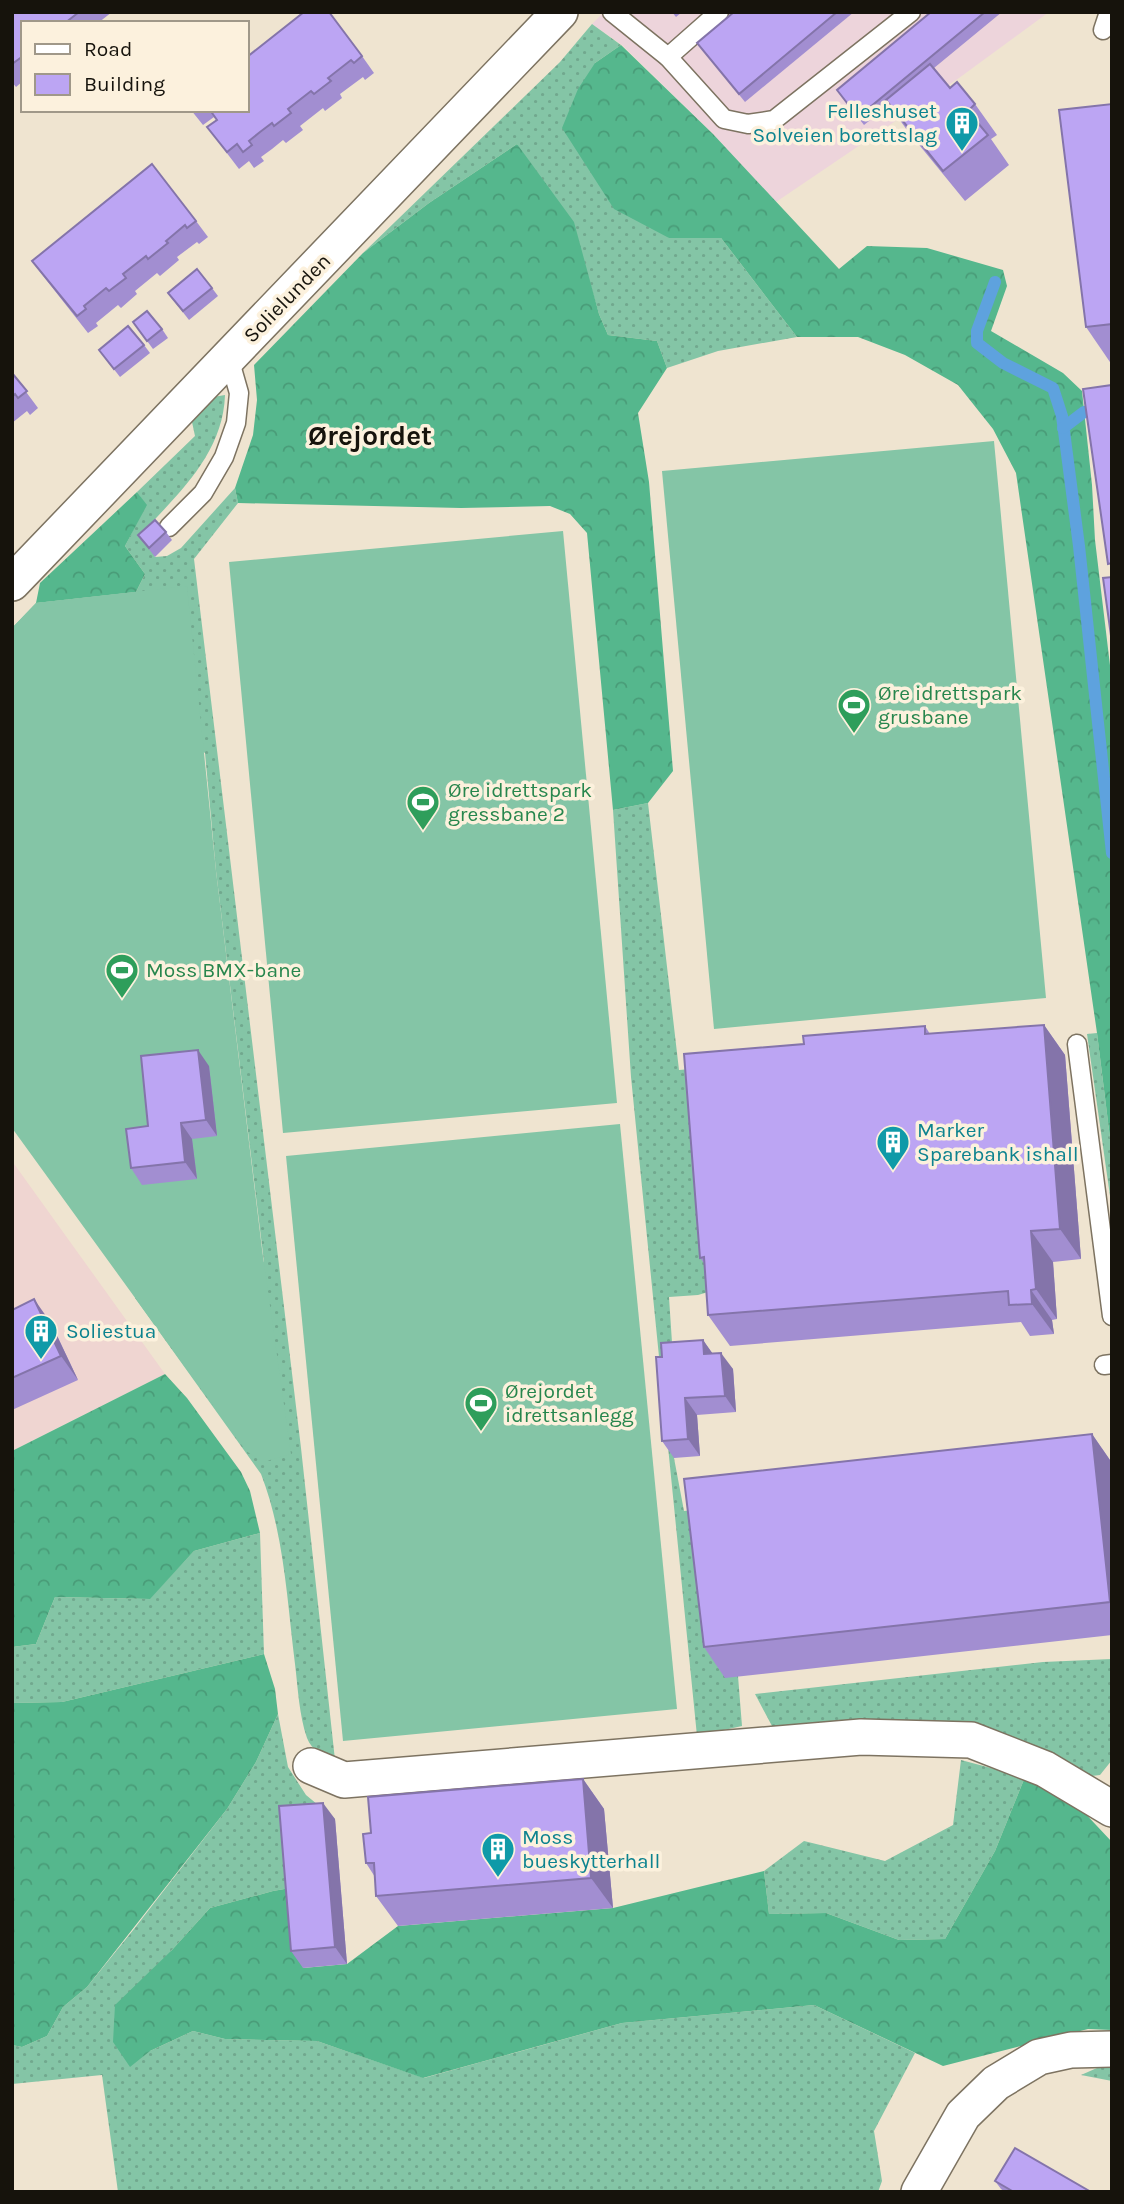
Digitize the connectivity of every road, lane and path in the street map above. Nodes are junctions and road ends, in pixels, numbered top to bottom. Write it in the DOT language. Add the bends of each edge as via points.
graph roads {
  1 [pos="560,12"];
  2 [pos="612,12"];
  3 [pos="719,12"];
  4 [pos="911,12"];
  5 [pos="1109,12"];
  6 [pos="1103,30"];
  7 [pos="668,57"];
  8 [pos="229,358"];
  9 [pos="169,527"];
  10 [pos="12,583"];
  11 [pos="1077,1044"];
  12 [pos="1112,1317"];
  13 [pos="311,1766"];
  14 [pos="1112,1809"];
  15 [pos="1112,2049"];
  16 [pos="929,2188"];
  1 -- 8 [label="street, Solielunden"];
  2 -- 7 [label="lane"];
  3 -- 7 [label="lane"];
  4 -- 7 [label="lane" via="775,120 748,124 724,119"];
  5 -- 6 [label="lane"];
  8 -- 9 [label="lane" via="239,393 236,423 224,457 203,493"];
  8 -- 10 [label="street, Solielunden"];
  11 -- 12 [label="lane"];
  13 -- 14 [label="street" via="344,1780 861,1737 971,1740 1045,1769"];
  15 -- 16 [label="street" via="1039,2057 996,2083 962,2115"];
}
